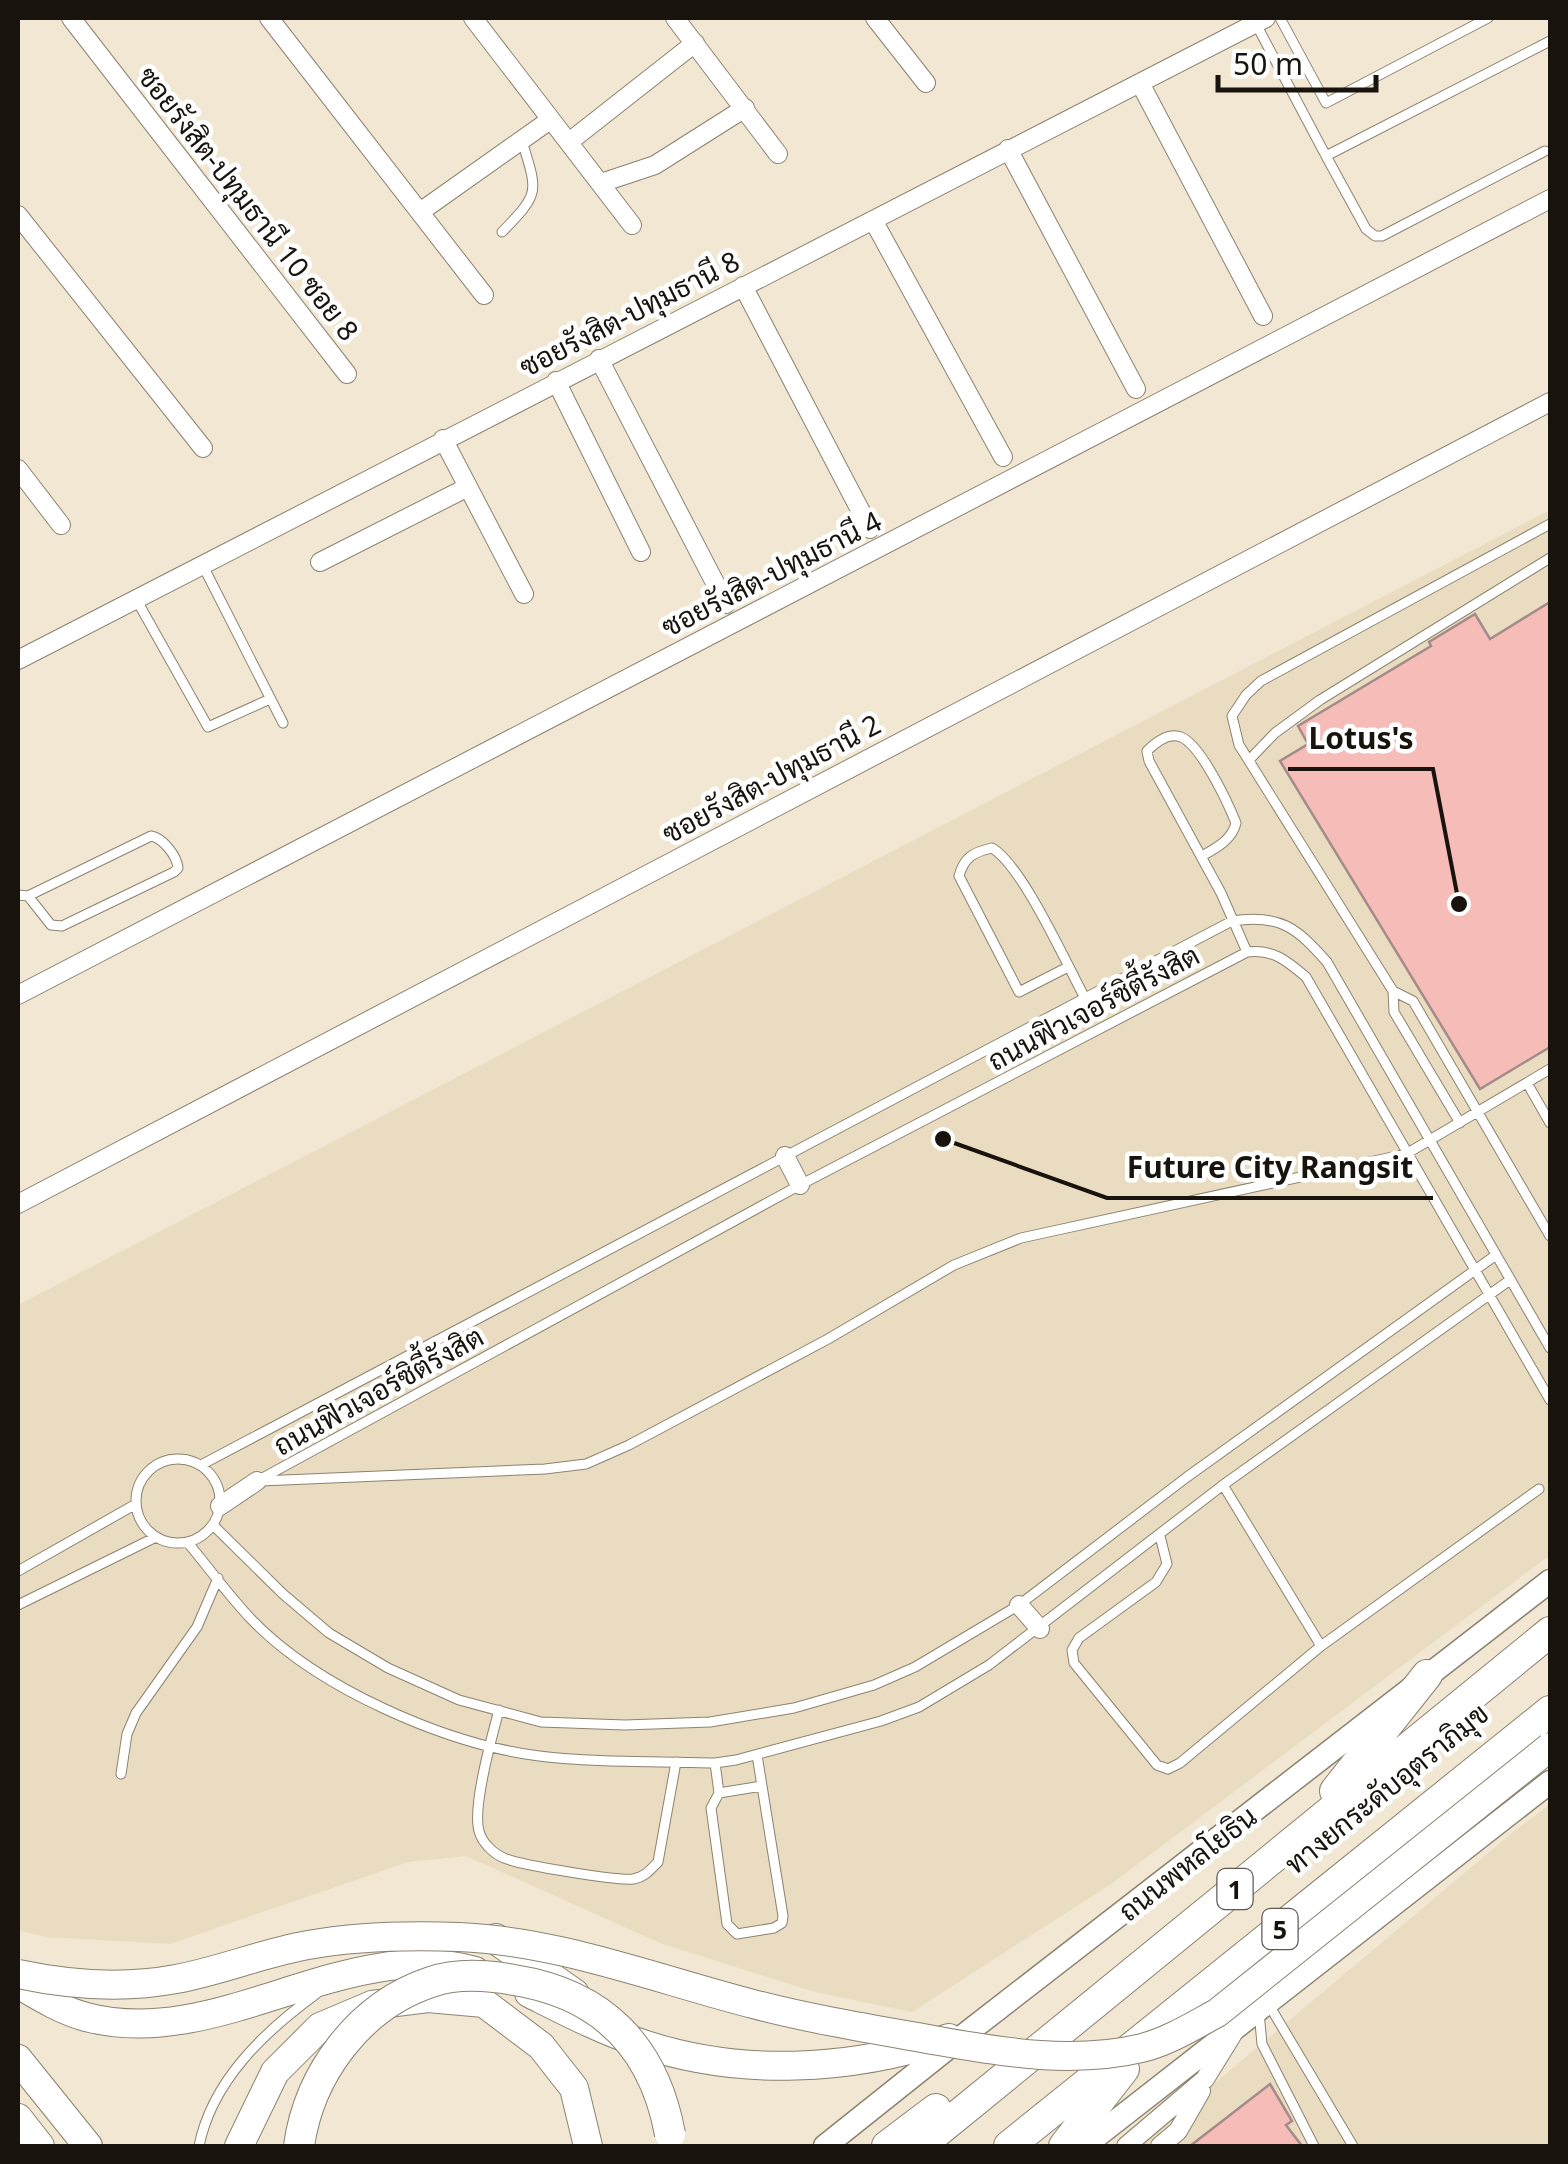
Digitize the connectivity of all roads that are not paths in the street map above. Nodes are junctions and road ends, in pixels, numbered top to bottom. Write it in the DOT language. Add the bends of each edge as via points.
graph roads {
  1 [pos="70,18"];
  2 [pos="269,18"];
  3 [pos="473,18"];
  4 [pos="675,18"];
  5 [pos="876,18"];
  6 [pos="1280,18"];
  7 [pos="1488,18"];
  8 [pos="1260,20"];
  9 [pos="1550,41"];
  10 [pos="695,43"];
  11 [pos="926,83"];
  12 [pos="1140,83"];
  13 [pos="745,108"];
  14 [pos="550,120"];
  15 [pos="522,141"];
  16 [pos="569,142"];
  17 [pos="1008,149"];
  18 [pos="1545,150"];
  19 [pos="778,154"];
  20 [pos="1326,156"];
  21 [pos="600,183"];
  22 [pos="1550,199"];
  23 [pos="420,212"];
  24 [pos="18,215"];
  25 [pos="873,220"];
  26 [pos="632,225"];
  27 [pos="502,232"];
  28 [pos="743,286"];
  29 [pos="484,294"];
  30 [pos="1263,316"];
  31 [pos="598,358"];
  32 [pos="347,374"];
  33 [pos="556,381"];
  34 [pos="1136,389"];
  35 [pos="1550,402"];
  36 [pos="443,439"];
  37 [pos="203,448"];
  38 [pos="1003,457"];
  39 [pos="18,469"];
  40 [pos="468,487"];
  41 [pos="1550,524"];
  42 [pos="61,525"];
  43 [pos="870,529"];
  44 [pos="641,552"];
  45 [pos="1550,558"];
  46 [pos="320,562"];
  47 [pos="202,564"];
  48 [pos="524,594"];
  49 [pos="136,599"];
  50 [pos="726,604"];
  51 [pos="18,660"];
  52 [pos="270,699"];
  53 [pos="282,723"];
  54 [pos="1249,760"];
  55 [pos="1202,856"];
  56 [pos="22,895"];
  57 [pos="1232,921"];
  58 [pos="1246,952"];
  59 [pos="1068,967"];
  60 [pos="1393,991"];
  61 [pos="18,995"];
  62 [pos="1084,998"];
  63 [pos="1550,1068"];
  64 [pos="1527,1083"];
  65 [pos="1479,1112"];
  66 [pos="1460,1123"];
  67 [pos="1550,1124"];
  68 [pos="1429,1142"];
  69 [pos="1406,1154"];
  70 [pos="785,1156"];
  71 [pos="800,1186"];
  72 [pos="18,1204"];
  73 [pos="1550,1236"];
  74 [pos="1496,1255"];
  75 [pos="1474,1269"];
  76 [pos="1510,1280"];
  77 [pos="1489,1294"];
  78 [pos="1550,1348"];
  79 [pos="1550,1400"];
  80 [pos="201,1465"];
  81 [pos="258,1481"];
  82 [pos="1224,1485"];
  83 [pos="1540,1489"];
  84 [pos="136,1504"];
  85 [pos="220,1506"];
  86 [pos="214,1525"];
  87 [pos="1160,1536"];
  88 [pos="156,1537"];
  89 [pos="188,1542"];
  90 [pos="18,1571"];
  91 [pos="218,1578"];
  92 [pos="1550,1581"];
  93 [pos="18,1605"];
  94 [pos="1019,1605"];
  95 [pos="1040,1630"];
  96 [pos="1550,1632"];
  97 [pos="1320,1646"];
  98 [pos="1550,1656"];
  99 [pos="1427,1675"];
  100 [pos="499,1710"];
  101 [pos="1550,1711"];
  102 [pos="1450,1714"];
  103 [pos="1550,1726"];
  104 [pos="1550,1747"];
  105 [pos="489,1748"];
  106 [pos="757,1755"];
  107 [pos="676,1762"];
  108 [pos="715,1763"];
  109 [pos="121,1774"];
  110 [pos="1550,1782"];
  111 [pos="762,1786"];
  112 [pos="1335,1791"];
  113 [pos="719,1794"];
  114 [pos="496,1939"];
  115 [pos="18,1974"];
  116 [pos="340,1977"];
  117 [pos="18,1984"];
  118 [pos="589,2004"];
  119 [pos="1263,2006"];
  120 [pos="1239,2023"];
  121 [pos="968,2032"];
  122 [pos="18,2059"];
  123 [pos="1126,2066"];
  124 [pos="1213,2068"];
  125 [pos="18,2118"];
  126 [pos="40,2146"];
  127 [pos="88,2146"];
  128 [pos="199,2146"];
  129 [pos="239,2146"];
  130 [pos="298,2146"];
  131 [pos="588,2146"];
  132 [pos="670,2146"];
  133 [pos="825,2146"];
  134 [pos="886,2146"];
  135 [pos="920,2146"];
  136 [pos="940,2146"];
  137 [pos="1009,2146"];
  138 [pos="1027,2146"];
  139 [pos="1064,2146"];
  140 [pos="1084,2146"];
  141 [pos="1126,2146"];
  142 [pos="1160,2146"];
  143 [pos="1314,2146"];
  144 [pos="1353,2146"];
  1 -- 32 [label="street, ซอยรังสิต-ปทุมธานี 10 ซอย 8"];
  2 -- 23 [label="street"];
  3 -- 14 [label="street"];
  4 -- 10 [label="street"];
  5 -- 11 [label="street"];
  6 -- 7 [label="lane" via="1326,103"];
  8 -- 12 [label="street, ซอยรังสิต-ปทุมธานี 8"];
  8 -- 20 [label="lane"];
  9 -- 20 [label="lane"];
  10 -- 13 [label="street"];
  10 -- 16 [label="street"];
  12 -- 17 [label="street, ซอยรังสิต-ปทุมธานี 8"];
  12 -- 30 [label="street"];
  13 -- 19 [label="street"];
  13 -- 21 [label="street" via="655,166"];
  14 -- 15 [label="street"];
  14 -- 16 [label="street"];
  15 -- 23 [label="street"];
  15 -- 27 [label="lane" via="534,193"];
  16 -- 21 [label="street"];
  17 -- 25 [label="street, ซอยรังสิต-ปทุมธานี 8"];
  17 -- 34 [label="street"];
  18 -- 20 [label="lane" via="1382,236 1366,229"];
  21 -- 26 [label="street"];
  22 -- 61 [label="street, ซอยรังสิต-ปทุมธานี 4"];
  23 -- 29 [label="street"];
  24 -- 37 [label="street"];
  25 -- 28 [label="street, ซอยรังสิต-ปทุมธานี 8"];
  25 -- 38 [label="street"];
  28 -- 31 [label="street, ซอยรังสิต-ปทุมธานี 8"];
  28 -- 43 [label="street"];
  31 -- 33 [label="street, ซอยรังสิต-ปทุมธานี 8"];
  31 -- 50 [label="street"];
  33 -- 36 [label="street, ซอยรังสิต-ปทุมธานี 8"];
  33 -- 44 [label="street"];
  35 -- 72 [label="street, ซอยรังสิต-ปทุมธานี 2"];
  36 -- 40 [label="street"];
  36 -- 47 [label="street, ซอยรังสิต-ปทุมธานี 8"];
  39 -- 42 [label="street"];
  40 -- 46 [label="street"];
  40 -- 48 [label="street"];
  41 -- 54 [label="lane" via="1262,681 1232,716"];
  45 -- 54 [label="lane" via="1293,718"];
  47 -- 49 [label="street, ซอยรังสิต-ปทุมธานี 8"];
  47 -- 52 [label="lane"];
  49 -- 51 [label="street, ซอยรังสิต-ปทุมธานี 8"];
  49 -- 52 [label="lane" via="208,727"];
  52 -- 53 [label="lane"];
  54 -- 60 [label="lane"];
  55 -- 55 [label="lane" via="1149,761 1147,751 1170,736 1197,750 1236,823 1226,840"];
  55 -- 57 [label="lane"];
  56 -- 56 [label="lane" via="52,925 62,926 174,872 178,860 151,836"];
  57 -- 58 [label="lane"];
  57 -- 62 [label="lane, ถนนฟิวเจอร์ซิตี้รังสิต"];
  57 -- 68 [label="lane, ถนนฟิวเจอร์ซิตี้รังสิต" via="1279,921 1301,932 1327,962"];
  58 -- 69 [label="lane" via="1268,951 1306,977"];
  58 -- 71 [label="lane, ถนนฟิวเจอร์ซิตี้รังสิต"];
  59 -- 59 [label="lane" via="1019,992 958,876 962,862 992,848 1002,854"];
  59 -- 62 [label="lane"];
  60 -- 65 [label="lane" via="1413,1001"];
  60 -- 66 [label="lane" via="1394,1012"];
  62 -- 70 [label="lane, ถนนฟิวเจอร์ซิตี้รังสิต"];
  63 -- 64 [label="lane, ถนนฟิวเจอร์ซิตี้รังสิต"];
  64 -- 65 [label="lane, ถนนฟิวเจอร์ซิตี้รังสิต"];
  64 -- 67 [label="lane"];
  65 -- 66 [label="lane, ถนนฟิวเจอร์ซิตี้รังสิต"];
  65 -- 73 [label="lane"];
  66 -- 68 [label="lane, ถนนฟิวเจอร์ซิตี้รังสิต"];
  68 -- 69 [label="lane, ถนนฟิวเจอร์ซิตี้รังสิต"];
  68 -- 74 [label="lane, ถนนฟิวเจอร์ซิตี้รังสิต"];
  69 -- 75 [label="lane"];
  69 -- 81 [label="lane, ถนนฟิวเจอร์ซิตี้รังสิต" via="1021,1238 954,1265 812,1348 586,1464"];
  70 -- 71 [label="street"];
  70 -- 80 [label="lane, ถนนฟิวเจอร์ซิตี้รังสิต"];
  71 -- 81 [label="lane, ถนนฟิวเจอร์ซิตี้รังสิต"];
  74 -- 75 [label="lane"];
  74 -- 76 [label="lane, ถนนฟิวเจอร์ซิตี้รังสิต"];
  75 -- 77 [label="lane"];
  75 -- 94 [label="lane"];
  76 -- 77 [label="lane"];
  76 -- 78 [label="lane, ถนนฟิวเจอร์ซิตี้รังสิต"];
  77 -- 79 [label="lane"];
  77 -- 82 [label="lane"];
  80 -- 84 [label="lane, ถนนฟิวเจอร์ซิตี้รังสิต" via="178,1458 156,1464 141,1481"];
  80 -- 85 [label="lane" via="216,1482"];
  81 -- 85 [label="street"];
  82 -- 87 [label="lane"];
  82 -- 97 [label="lane"];
  83 -- 97 [label="lane"];
  84 -- 88 [label="lane"];
  84 -- 90 [label="lane"];
  85 -- 86 [label="lane"];
  86 -- 89 [label="lane"];
  86 -- 100 [label="lane" via="329,1633 388,1668"];
  87 -- 95 [label="lane"];
  87 -- 97 [label="lane" via="1167,1564 1156,1582 1072,1650 1074,1664 1157,1765 1180,1763"];
  88 -- 89 [label="lane"];
  88 -- 93 [label="lane"];
  89 -- 91 [label="lane"];
  91 -- 105 [label="lane" via="250,1618 304,1664 382,1707"];
  91 -- 109 [label="lane" via="196,1627 136,1714"];
  92 -- 99 [label="main road, ถนนพหลโยธิน / 1"];
  94 -- 95 [label="street"];
  94 -- 100 [label="lane" via="916,1667 794,1708 710,1722 625,1725 540,1722"];
  95 -- 106 [label="lane" via="919,1707"];
  96 -- 102 [label="highway, ถนนพหลโยธิน / 1"];
  98 -- 136 [label="highway, ทางยกระดับอุตราภิมุข / 5"];
  99 -- 112 [label="highway"];
  99 -- 121 [label="main road, ถนนพหลโยธิน / 1"];
  100 -- 105 [label="lane"];
  101 -- 137 [label="highway, ทางยกระดับอุตราภิมุข / 5, bridge"];
  102 -- 112 [label="highway"];
  102 -- 135 [label="highway, ถนนพหลโยธิน / 1"];
  103 -- 123 [label="highway"];
  104 -- 114 [label="main road, bridge" via="1218,2013 1144,2048 1070,2056 982,2049 757,2005"];
  105 -- 107 [label="lane"];
  105 -- 107 [label="lane" via="478,1812 478,1831 488,1847 505,1859 616,1879 648,1874 658,1862"];
  106 -- 108 [label="lane"];
  106 -- 111 [label="lane"];
  107 -- 108 [label="lane"];
  108 -- 113 [label="lane"];
  110 -- 119 [label="main road"];
  111 -- 113 [label="lane"];
  111 -- 113 [label="lane" via="783,1916 774,1928 737,1934 727,1924 711,1808"];
  112 -- 134 [label="highway"];
  114 -- 115 [label="main road, bridge" via="389,1935 307,1945 134,1985"];
  114 -- 118 [label="highway, bridge"];
  116 -- 117 [label="main road" via="211,2013 129,2023 56,2006"];
  116 -- 121 [label="main road" via="401,1964 457,1966 513,1984 643,2044 732,2061 852,2063"];
  116 -- 128 [label="lane" via="297,2008 234,2070"];
  118 -- 130 [label="highway, bridge" via="490,1976 457,1976 410,1991 332,2056 302,2119"];
  118 -- 132 [label="highway, bridge" via="641,2054 663,2098"];
  119 -- 120 [label="main road"];
  119 -- 143 [label="lane" via="1262,2044"];
  119 -- 144 [label="lane"];
  120 -- 124 [label="street"];
  120 -- 140 [label="main road"];
  121 -- 133 [label="main road, ถนนพหลโยธิน / 1"];
  122 -- 127 [label="main road"];
  123 -- 138 [label="highway"];
  123 -- 139 [label="highway"];
  124 -- 141 [label="street"];
  124 -- 142 [label="street" via="1178,2131"];
  125 -- 126 [label="main road"];
  129 -- 131 [label="main road, bridge" via="275,2072 320,2027 372,2005 428,1998 484,2003 541,2046 574,2088"];
}
